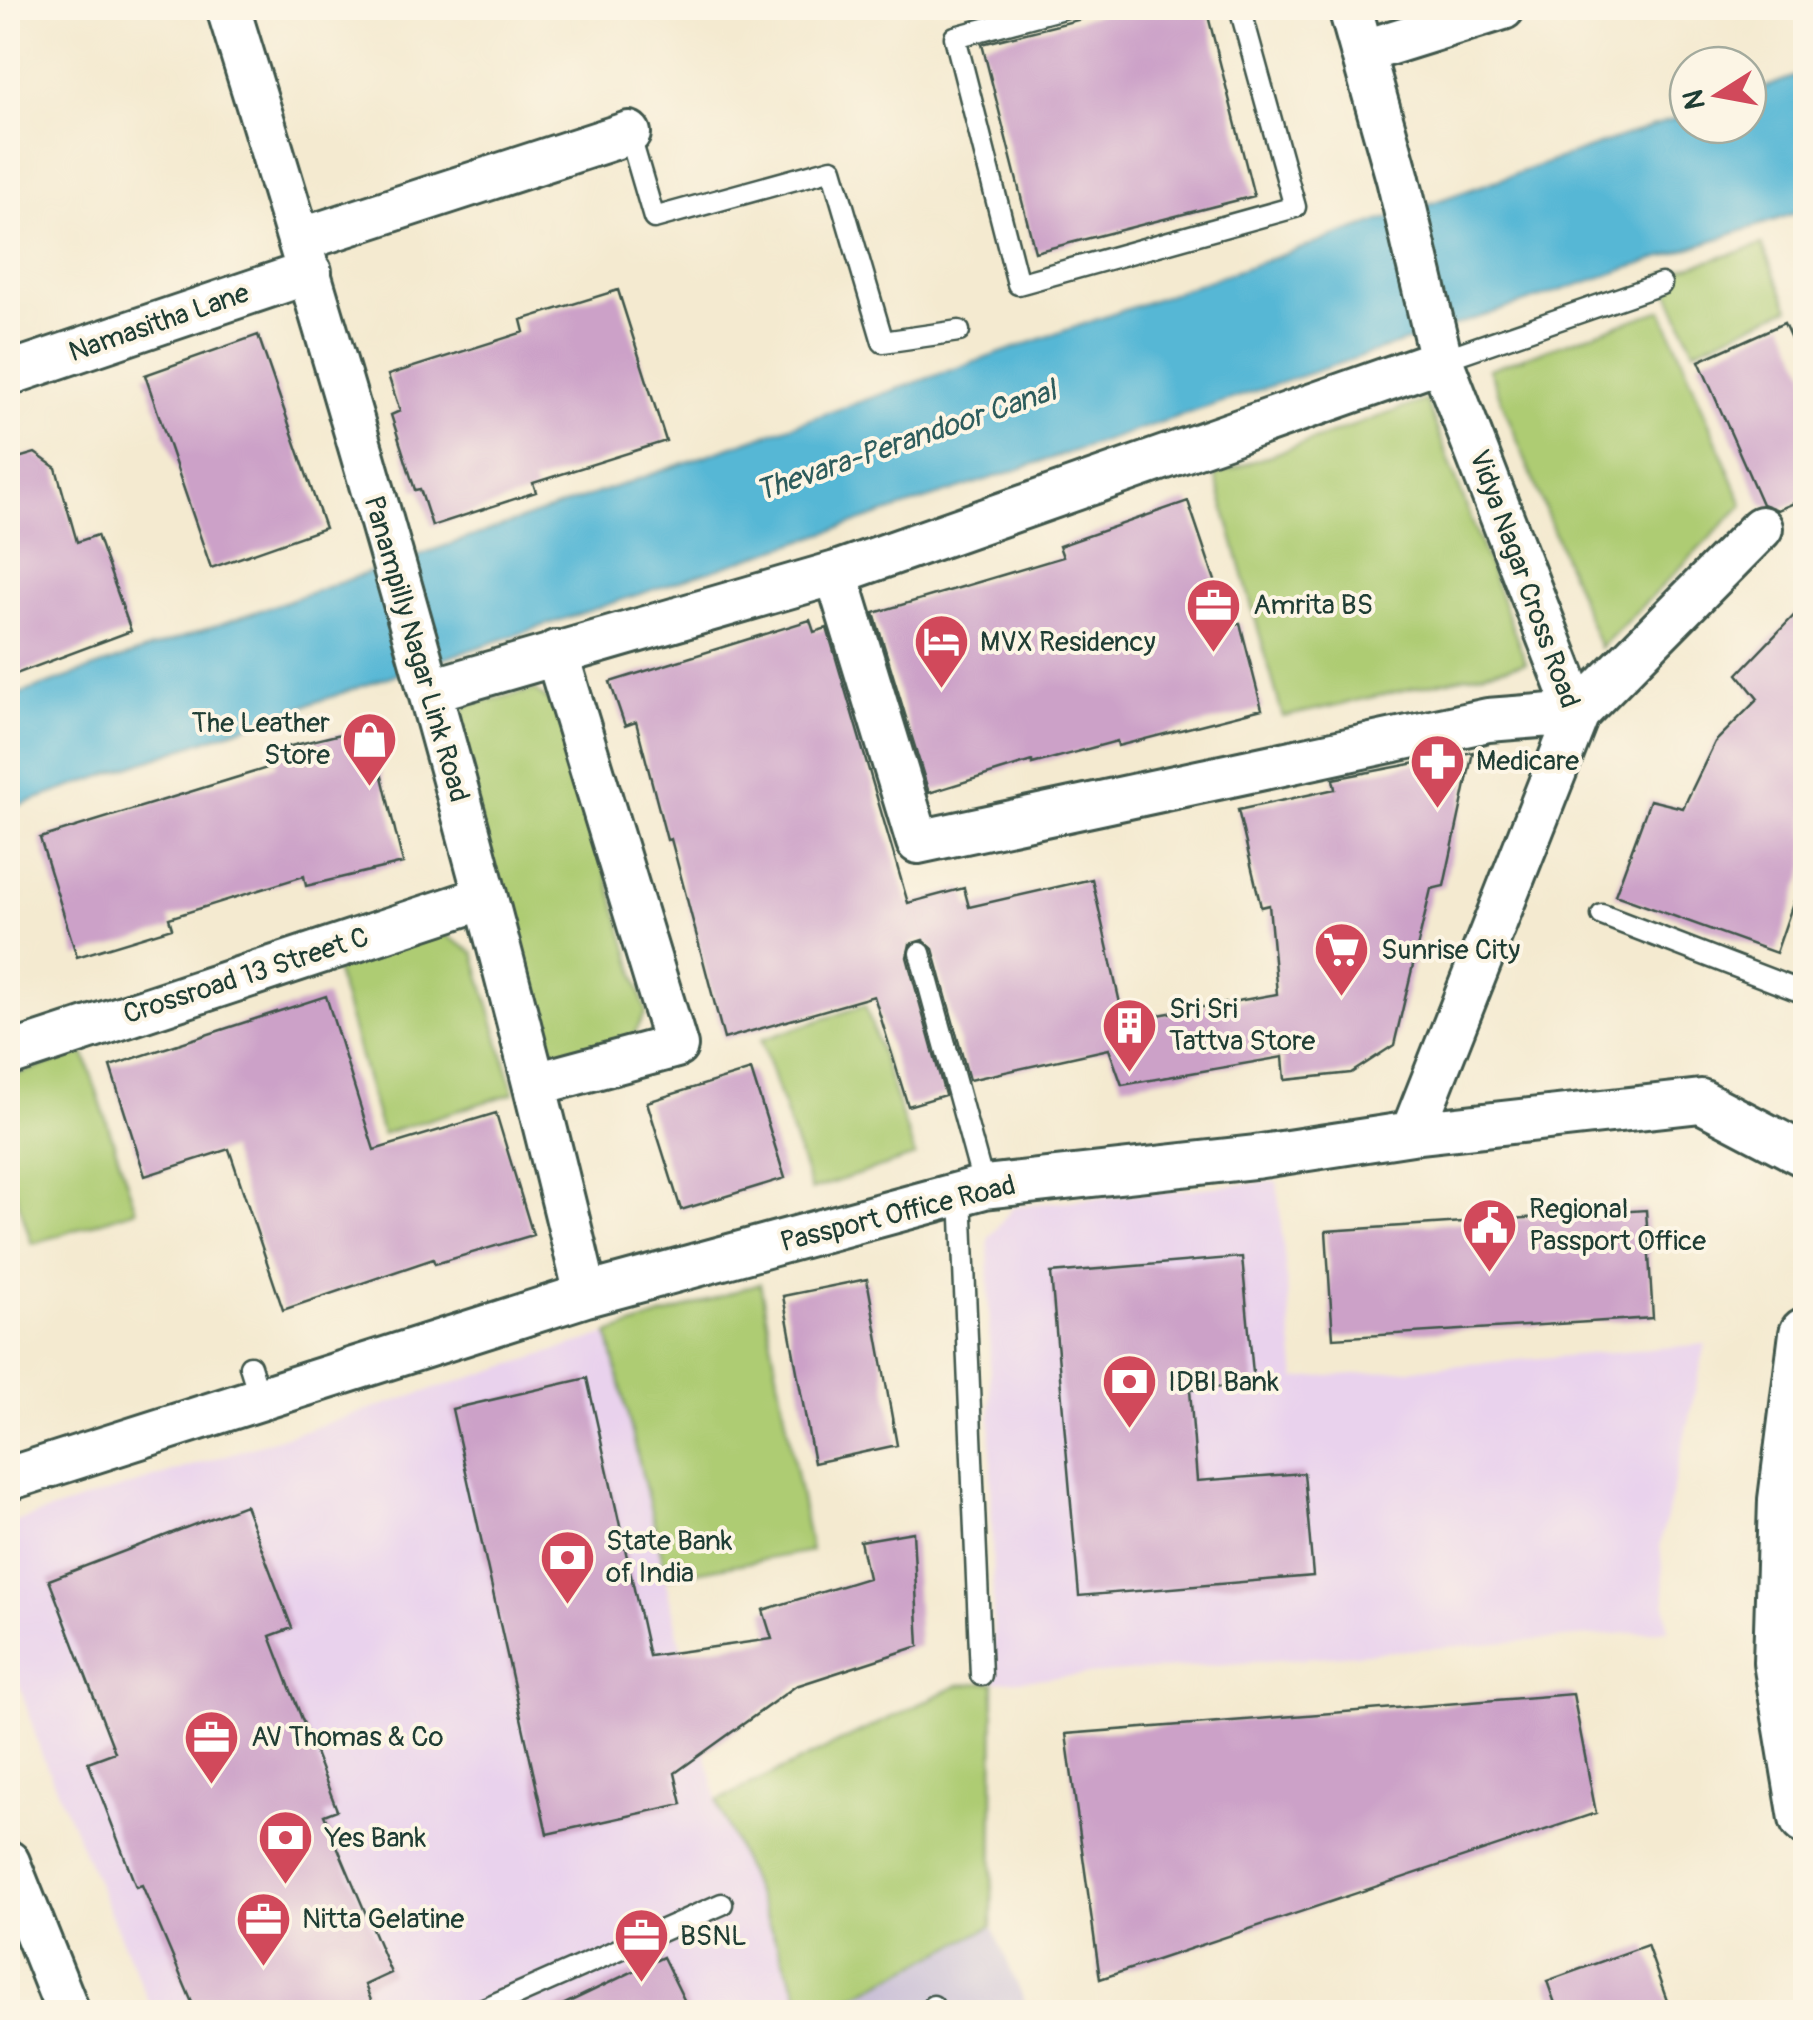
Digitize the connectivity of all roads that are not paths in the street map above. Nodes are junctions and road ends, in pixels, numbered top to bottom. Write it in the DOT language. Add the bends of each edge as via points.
graph roads {
  1 [pos="228,8"];
  2 [pos="1063,8"];
  3 [pos="1240,8"];
  4 [pos="1350,8"];
  5 [pos="1503,8"];
  6 [pos="1362,52"];
  7 [pos="629,133"];
  8 [pos="305,256"];
  9 [pos="1661,284"];
  10 [pos="959,331"];
  11 [pos="1441,360"];
  12 [pos="8,374"];
  13 [pos="1760,528"];
  14 [pos="836,574"];
  15 [pos="556,652"];
  16 [pos="432,690"];
  17 [pos="1578,712"];
  18 [pos="484,898"];
  19 [pos="1602,915"];
  20 [pos="920,954"];
  21 [pos="1806,986"];
  22 [pos="8,1054"];
  23 [pos="536,1084"];
  24 [pos="1412,1134"];
  25 [pos="1806,1156"];
  26 [pos="973,1190"];
  27 [pos="586,1295"];
  28 [pos="1806,1334"];
  29 [pos="8,1479"];
  30 [pos="980,1676"];
  31 [pos="1806,1818"];
  32 [pos="8,1862"];
  33 [pos="722,1904"];
  34 [pos="68,2012"];
  35 [pos="477,2012"];
  1 -- 8 [label="street, Panampilly Nagar Link Road"];
  2 -- 3 [label="lane" via="955,36 1018,284 1295,207"];
  4 -- 6 [label="street"];
  5 -- 6 [label="street"];
  6 -- 11 [label="street, Vidya Nagar Cross Road"];
  7 -- 8 [label="street, Namasitha Lane"];
  7 -- 10 [label="lane" via="654,218 832,169 884,342"];
  8 -- 12 [label="street, Namasitha Lane"];
  8 -- 16 [label="street, Panampilly Nagar Link Road"];
  9 -- 11 [label="lane"];
  11 -- 14 [label="street"];
  11 -- 17 [label="street, Vidya Nagar Cross Road"];
  13 -- 17 [label="street"];
  14 -- 15 [label="street"];
  14 -- 17 [label="street" via="918,842 1488,720"];
  15 -- 16 [label="street"];
  15 -- 23 [label="street" via="676,1046"];
  16 -- 18 [label="street, Panampilly Nagar Link Road"];
  17 -- 24 [label="street, Vidya Nagar Cross Road"];
  18 -- 22 [label="street, Crossroad 13 Street C"];
  18 -- 23 [label="street, Panampilly Nagar Link Road"];
  19 -- 21 [label="lane" via="1802,992"];
  20 -- 26 [label="lane"];
  23 -- 27 [label="street, Panampilly Nagar Link Road"];
  24 -- 25 [label="street, Passport Office Road" via="1701,1101"];
  24 -- 26 [label="street, Passport Office Road"];
  26 -- 27 [label="street, Passport Office Road"];
  26 -- 30 [label="lane"];
  27 -- 29 [label="street, Passport Office Road" via="256,1384"];
  28 -- 31 [label="street" via="1785,1500 1780,1605 1780,1662"];
  32 -- 34 [label="street"];
  33 -- 35 [label="lane"];
}
